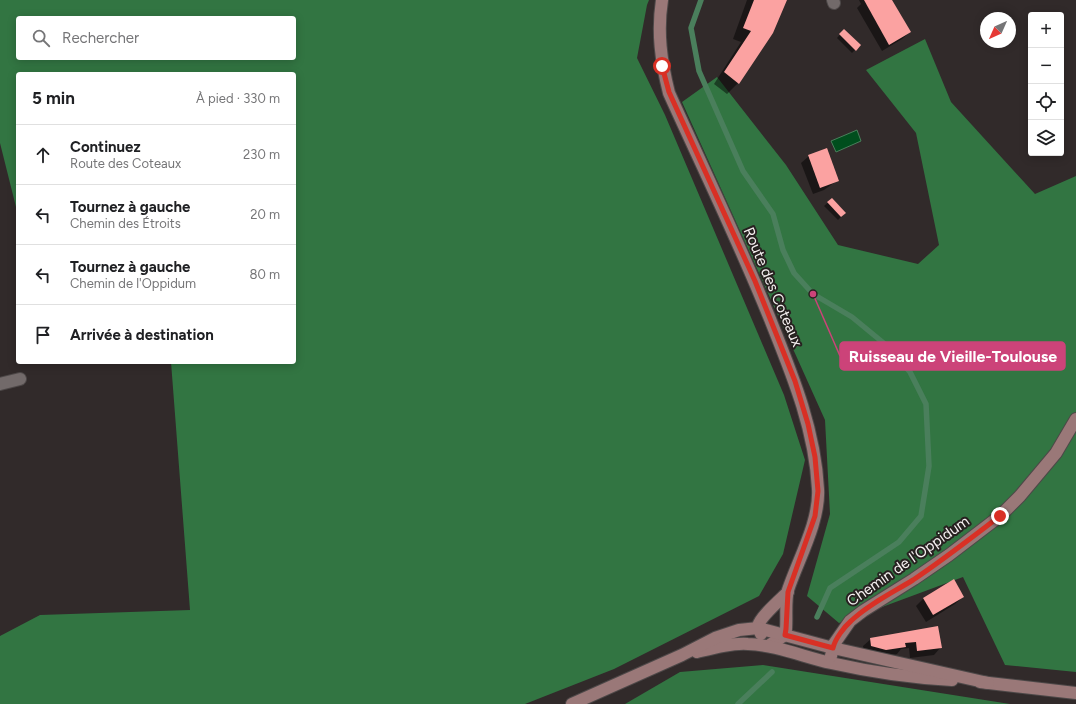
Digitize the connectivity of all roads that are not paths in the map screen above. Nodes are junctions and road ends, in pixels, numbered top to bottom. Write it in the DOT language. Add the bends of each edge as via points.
graph roads {
  1 [pos="662,0"];
  2 [pos="20,379"];
  3 [pos="0,384"];
  4 [pos="1076,419"];
  5 [pos="788,592"];
  6 [pos="758,628"];
  7 [pos="785,635"];
  8 [pos="768,646"];
  9 [pos="833,648"];
  10 [pos="682,655"];
  11 [pos="830,663"];
  12 [pos="988,683"];
  13 [pos="1076,692"];
  14 [pos="572,704"];
  1 -- 5 [label="street, Route des Coteaux" via="659,17 660,44 662,66 669,92 755,281 795,381 808,424 815,457 818,491 815,516"];
  2 -- 3 [label="street"];
  4 -- 9 [label="street, Chemin de l'Oppidum" via="1056,453 1000,516 949,555 850,621"];
  5 -- 6 [label="street, Route des Coteaux" via="764,615"];
  5 -- 7 [label="street, Route des Coteaux"];
  6 -- 7 [label="street"];
  6 -- 8 [label="street"];
  6 -- 10 [label="street" via="739,630 715,638"];
  7 -- 8 [label="street"];
  7 -- 9 [label="street"];
  8 -- 10 [label="street" via="747,643"];
  8 -- 11 [label="street"];
  9 -- 11 [label="street, Chemin de l'Oppidum"];
  9 -- 12 [label="street"];
  10 -- 14 [label="street"];
  11 -- 12 [label="street" via="924,679"];
  12 -- 13 [label="street"];
}
